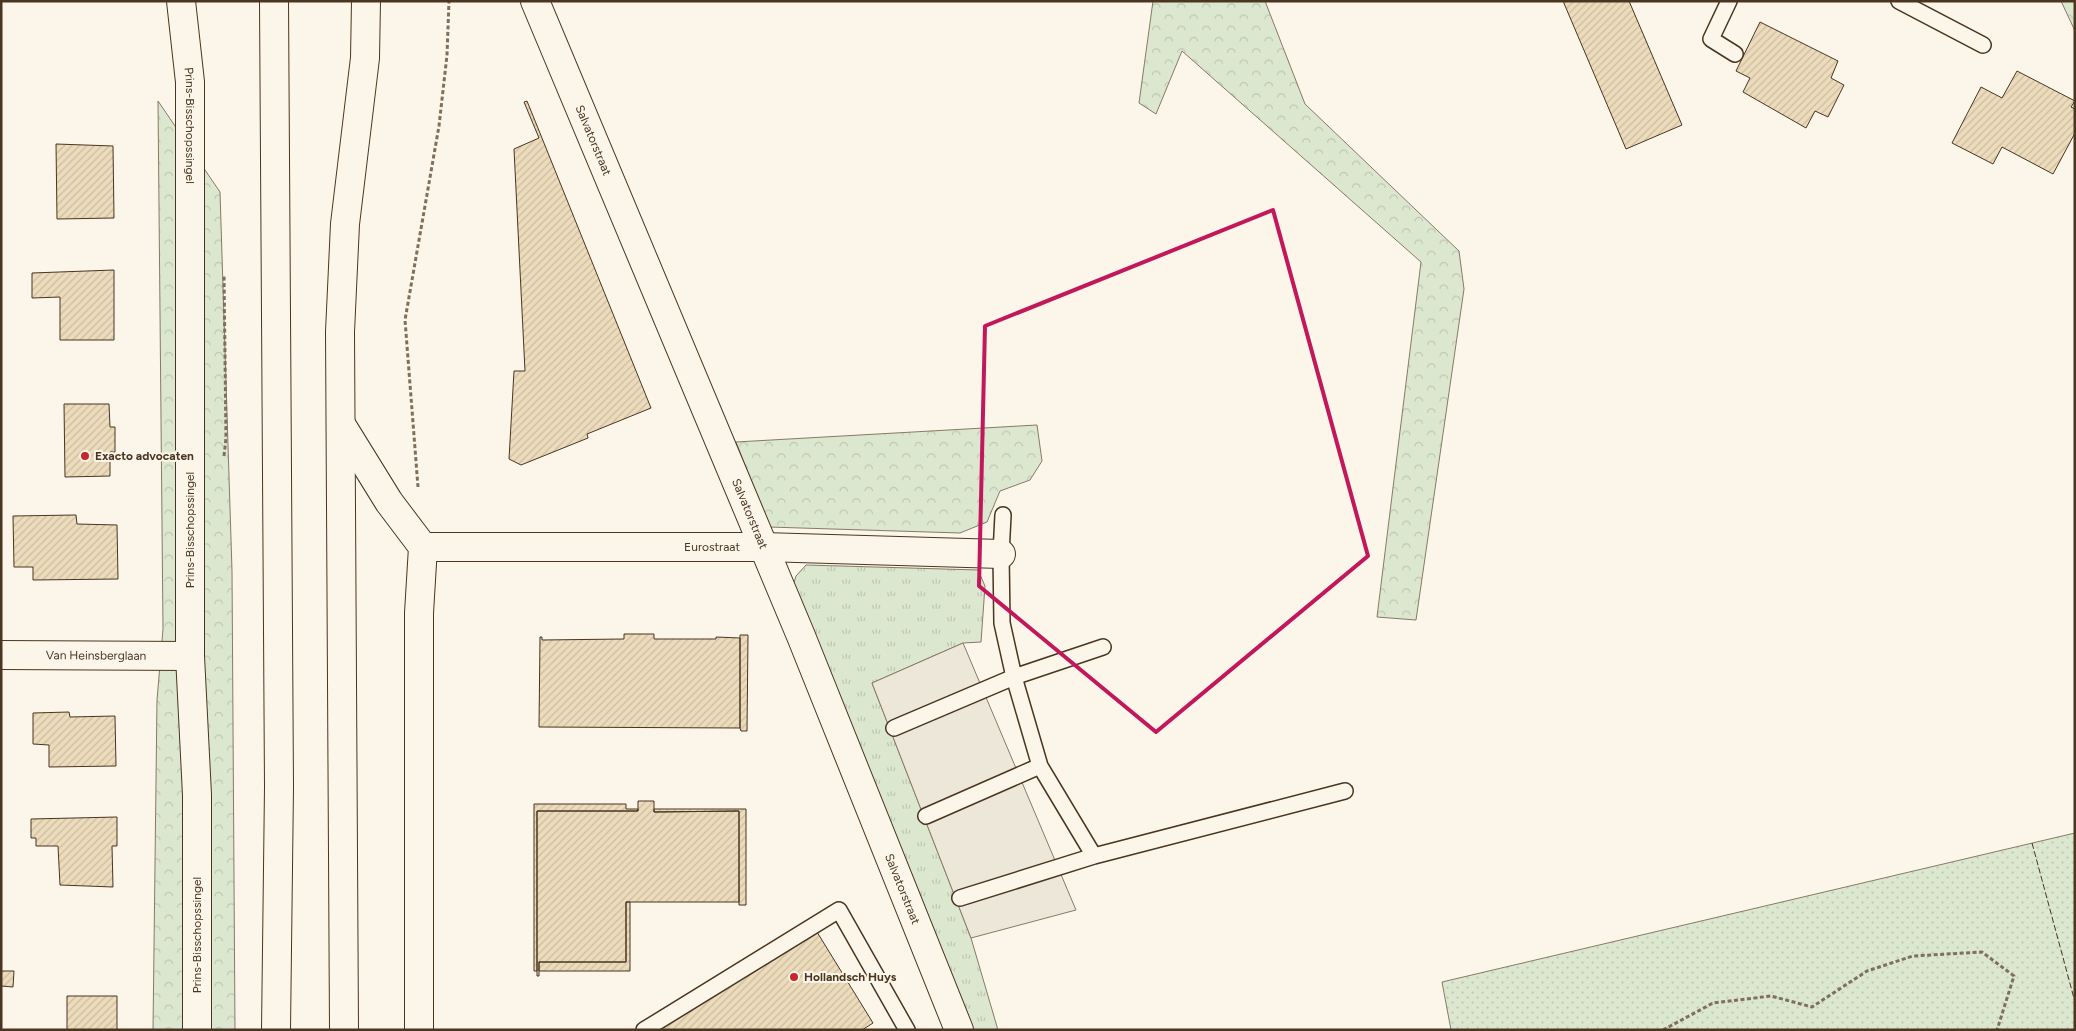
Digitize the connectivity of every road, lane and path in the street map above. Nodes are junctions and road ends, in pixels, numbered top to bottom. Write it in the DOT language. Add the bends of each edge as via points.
graph roads {
  1 [pos="181,1"];
  2 [pos="274,1"];
  3 [pos="366,1"];
  4 [pos="449,1"];
  5 [pos="535,1"];
  6 [pos="1729,1"];
  7 [pos="1898,1"];
  8 [pos="1983,45"];
  9 [pos="1735,54"];
  10 [pos="342,426"];
  11 [pos="418,488"];
  12 [pos="1003,515"];
  13 [pos="424,547"];
  14 [pos="763,547"];
  15 [pos="1001,554"];
  16 [pos="1103,647"];
  17 [pos="1,655"];
  18 [pos="190,656"];
  19 [pos="1014,677"];
  20 [pos="894,728"];
  21 [pos="1040,766"];
  22 [pos="1345,791"];
  23 [pos="926,816"];
  24 [pos="1094,856"];
  25 [pos="960,898"];
  26 [pos="196,1030"];
  27 [pos="276,1030"];
  28 [pos="344,1030"];
  29 [pos="419,1030"];
  30 [pos="644,1030"];
  31 [pos="907,1030"];
  32 [pos="958,1030"];
  33 [pos="1663,1030"];
  34 [pos="1998,1030"];
  1 -- 18 [label="main road, Prins-Bisschopssingel" via="190,82"];
  2 -- 27 [label="main road" via="278,767"];
  3 -- 10 [label="main road" via="365,58 345,224 340,332"];
  4 -- 11 [label="path" via="439,126 405,320"];
  5 -- 14 [label="main road, Salvatorstraat"];
  6 -- 9 [label="lane" via="1711,39"];
  7 -- 8 [label="lane"];
  10 -- 13 [label="main road" via="389,502"];
  10 -- 28 [label="main road"];
  12 -- 15 [label="lane"];
  13 -- 14 [label="main road, Eurostraat"];
  13 -- 29 [label="main road" via="419,613"];
  14 -- 15 [label="main road, Eurostraat"];
  14 -- 32 [label="main road, Salvatorstraat"];
  15 -- 19 [label="lane" via="1002,623"];
  16 -- 19 [label="lane"];
  17 -- 18 [label="main road, Van Heinsberglaan"];
  18 -- 26 [label="main road, Prins-Bisschopssingel" via="197,795"];
  19 -- 20 [label="lane"];
  19 -- 21 [label="lane"];
  21 -- 23 [label="lane"];
  21 -- 24 [label="lane"];
  22 -- 24 [label="lane"];
  24 -- 25 [label="lane"];
  30 -- 31 [label="lane" via="839,910"];
  33 -- 34 [label="path" via="1713,1002 1771,996 1812,1007 1867,971 1913,956 1982,952 2014,976"];
}
